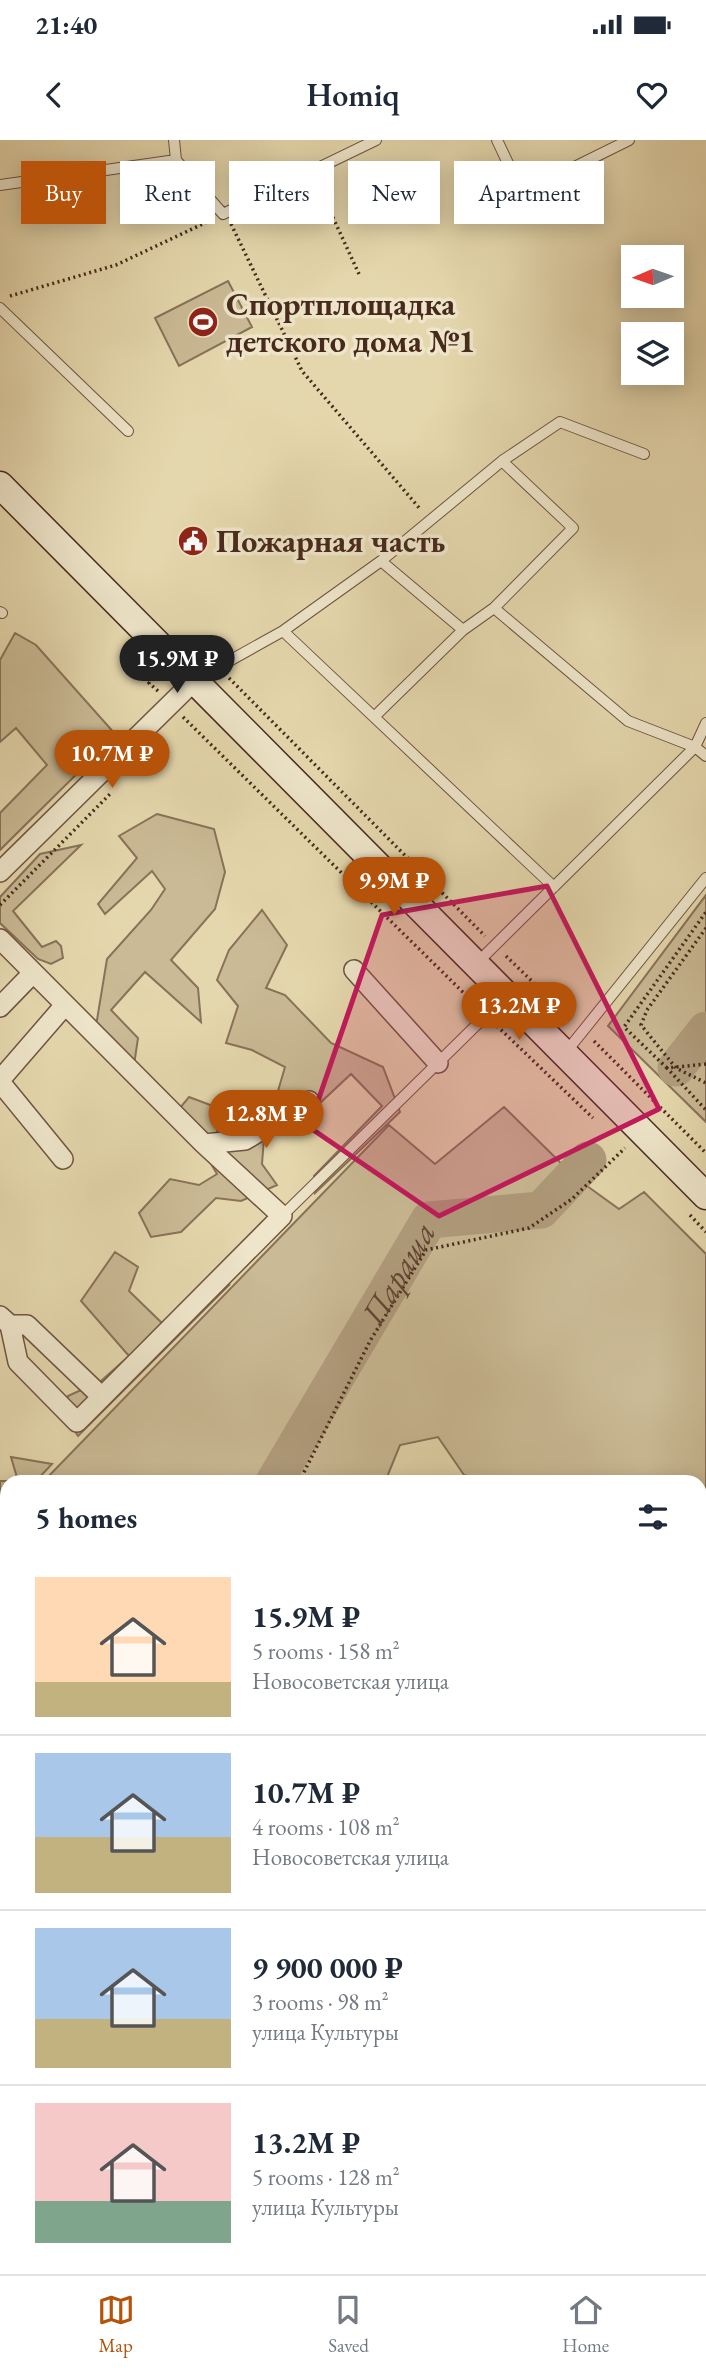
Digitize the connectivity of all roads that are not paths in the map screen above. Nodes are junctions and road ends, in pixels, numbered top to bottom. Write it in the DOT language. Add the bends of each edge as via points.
graph roads {
  1 [pos="174,140"];
  2 [pos="376,140"];
  3 [pos="496,140"];
  4 [pos="629,140"];
  5 [pos="176,160"];
  6 [pos="0,185"];
  7 [pos="0,307"];
  8 [pos="128,431"];
  9 [pos="643,454"];
  10 [pos="502,461"];
  11 [pos="0,485"];
  12 [pos="381,561"];
  13 [pos="494,608"];
  14 [pos="463,630"];
  15 [pos="283,631"];
  16 [pos="195,680"];
  17 [pos="374,717"];
  18 [pos="706,723"];
  19 [pos="695,747"];
  20 [pos="706,755"];
  21 [pos="0,872"];
  22 [pos="706,878"];
  23 [pos="554,887"];
  24 [pos="0,939"];
  25 [pos="475,966"];
  26 [pos="354,970"];
  27 [pos="33,973"];
  28 [pos="505,996"];
  29 [pos="65,1005"];
  30 [pos="0,1007"];
  31 [pos="566,1052"];
  32 [pos="438,1063"];
  33 [pos="0,1081"];
  34 [pos="309,1101"];
  35 [pos="204,1144"];
  36 [pos="63,1159"];
  37 [pos="703,1187"];
  38 [pos="282,1216"];
  39 [pos="5,1320"];
  40 [pos="102,1397"];
  1 -- 5 [label="lane"];
  2 -- 5 [label="lane" via="225,213"];
  3 -- 4 [label="lane" via="522,193"];
  5 -- 6 [label="lane"];
  7 -- 8 [label="lane"];
  9 -- 10 [label="lane" via="561,422"];
  10 -- 12 [label="lane"];
  10 -- 13 [label="lane" via="573,528"];
  11 -- 16 [label="main road"];
  12 -- 14 [label="lane"];
  12 -- 15 [label="lane"];
  13 -- 14 [label="lane"];
  13 -- 19 [label="lane" via="628,721"];
  14 -- 17 [label="lane"];
  15 -- 16 [label="lane"];
  15 -- 17 [label="lane"];
  16 -- 21 [label="street"];
  16 -- 25 [label="main road"];
  17 -- 23 [label="lane"];
  18 -- 19 [label="lane"];
  19 -- 20 [label="lane"];
  19 -- 23 [label="lane"];
  22 -- 31 [label="lane"];
  23 -- 25 [label="lane"];
  24 -- 27 [label="street"];
  25 -- 28 [label="main road"];
  26 -- 32 [label="street"];
  27 -- 29 [label="street"];
  27 -- 30 [label="street"];
  28 -- 31 [label="main road"];
  28 -- 32 [label="lane"];
  29 -- 33 [label="street"];
  29 -- 35 [label="street"];
  31 -- 37 [label="main road"];
  32 -- 38 [label="lane"];
  33 -- 36 [label="street"];
  34 -- 35 [label="street" via="245,1140"];
  35 -- 38 [label="street"];
  38 -- 40 [label="street"];
  39 -- 40 [label="street" via="27,1325"];
  39 -- 40 [label="street" via="18,1362 77,1422"];
}
